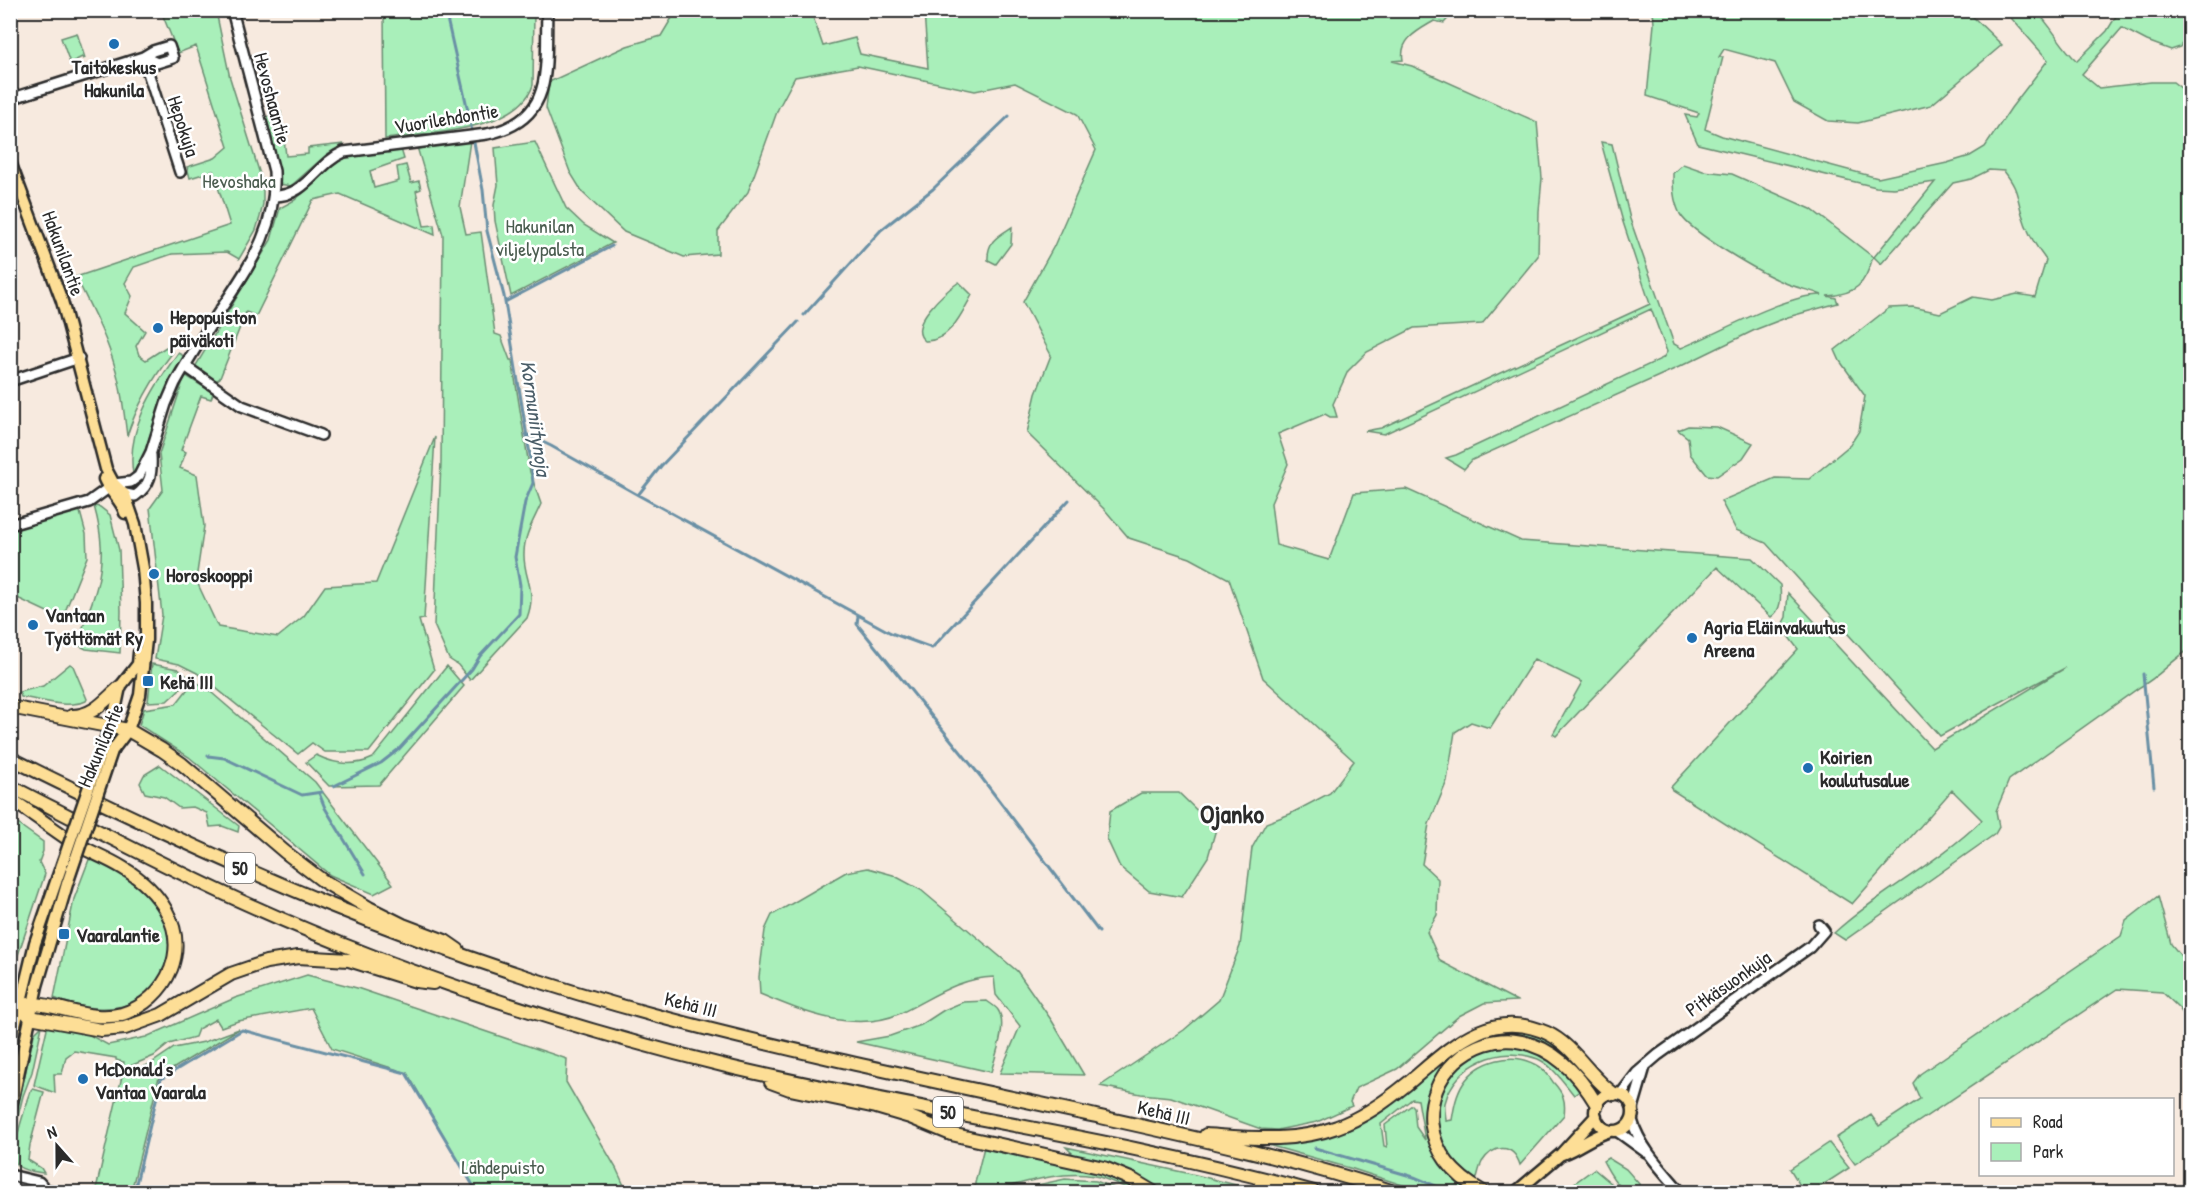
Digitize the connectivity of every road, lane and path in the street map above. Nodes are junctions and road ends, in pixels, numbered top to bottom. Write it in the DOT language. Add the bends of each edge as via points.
graph roads {
  1 [pos="232,10"];
  2 [pos="547,10"];
  3 [pos="10,99"];
  4 [pos="10,162"];
  5 [pos="180,172"];
  6 [pos="274,196"];
  7 [pos="79,358"];
  8 [pos="185,366"];
  9 [pos="10,381"];
  10 [pos="321,435"];
  11 [pos="151,452"];
  12 [pos="111,486"];
  13 [pos="125,495"];
  14 [pos="10,525"];
  15 [pos="120,687"];
  16 [pos="10,707"];
  17 [pos="59,716"];
  18 [pos="111,727"];
  19 [pos="128,730"];
  20 [pos="108,749"];
  21 [pos="10,758"];
  22 [pos="10,786"];
  23 [pos="10,799"];
  24 [pos="62,882"];
  25 [pos="1819,925"];
  26 [pos="477,962"];
  27 [pos="452,985"];
  28 [pos="34,1003"];
  29 [pos="20,1005"];
  30 [pos="30,1017"];
  31 [pos="10,1047"];
  32 [pos="734,1067"];
  33 [pos="1645,1067"];
  34 [pos="1617,1094"];
  35 [pos="1632,1108"];
  36 [pos="1597,1111"];
  37 [pos="10,1112"];
  38 [pos="1632,1120"];
  39 [pos="1614,1131"];
  40 [pos="1172,1133"];
  41 [pos="1561,1154"];
  42 [pos="1648,1154"];
  43 [pos="1162,1156"];
  44 [pos="10,1175"];
  45 [pos="10,1187"];
  46 [pos="46,1190"];
  47 [pos="58,1192"];
  48 [pos="1153,1192"];
  49 [pos="1281,1192"];
  50 [pos="1314,1192"];
  51 [pos="1394,1192"];
  52 [pos="1481,1192"];
  53 [pos="1516,1192"];
  54 [pos="1681,1192"];
  1 -- 6 [label="street, Hevoshaantie" via="269,147"];
  2 -- 6 [label="street, Vuorilehdontie" via="544,81 538,103 526,118 487,135 344,152 334,156 295,192"];
  3 -- 5 [label="street, Hepokuja" via="143,57"];
  4 -- 7 [label="main road, Hakunilantie" via="56,282"];
  6 -- 8 [label="street, Hevoshaantie" via="259,249"];
  7 -- 9 [label="street"];
  7 -- 12 [label="main road, Hakunilantie" via="101,471"];
  8 -- 10 [label="street" via="242,406"];
  8 -- 11 [label="street, Hevoshaantie" via="166,404"];
  11 -- 12 [label="street, Hevoshaantie" via="139,476"];
  11 -- 13 [label="street, Hevoshaantie" via="148,484 135,496"];
  12 -- 13 [label="main road, Hakunilantie"];
  12 -- 14 [label="street, Hevoshaantie" via="89,502"];
  12 -- 15 [label="main road, Hakunilantie" via="124,507 135,551 142,633 138,664"];
  13 -- 19 [label="main road, Hakunilantie" via="143,568 146,640 140,694"];
  15 -- 17 [label="highway" via="89,713"];
  15 -- 18 [label="main road, Hakunilantie"];
  16 -- 17 [label="highway"];
  17 -- 18 [label="highway"];
  18 -- 19 [label="highway"];
  18 -- 20 [label="main road, Hakunilantie"];
  19 -- 20 [label="main road, Hakunilantie"];
  19 -- 26 [label="highway" via="182,765 323,881 403,925 445,941"];
  20 -- 24 [label="main road, Hakunilantie, bridge"];
  21 -- 26 [label="highway, Kehä III / 50" via="255,874"];
  22 -- 27 [label="highway, 50" via="248,904"];
  23 -- 28 [label="highway" via="75,843 136,876 166,908 174,932 169,973 153,996 136,1008 109,1017 94,1017"];
  24 -- 28 [label="main road, Hakunilantie"];
  24 -- 29 [label="main road, Hakunilantie" via="35,943"];
  25 -- 33 [label="street, Pitkäsuonkuja" via="1824,932 1810,947 1666,1048"];
  26 -- 40 [label="highway, Kehä III / 50" via="725,1033"];
  27 -- 30 [label="highway" via="416,981 349,960 298,957 266,962 231,974 161,1016 125,1028 101,1030"];
  27 -- 32 [label="highway, 50"];
  28 -- 29 [label="highway"];
  28 -- 30 [label="main road, Hakunilantie"];
  29 -- 30 [label="highway"];
  29 -- 31 [label="main road, Hakunilantie"];
  30 -- 37 [label="main road, Hakunilantie"];
  32 -- 43 [label="highway, 50"];
  32 -- 48 [label="highway" via="790,1089 876,1107 951,1134 1104,1168"];
  33 -- 34 [label="street, Pitkäsuonkuja"];
  33 -- 35 [label="street"];
  34 -- 35 [label="main road" via="1630,1102"];
  34 -- 36 [label="main road" via="1601,1099"];
  34 -- 40 [label="highway" via="1548,1033 1523,1026 1497,1026 1458,1042 1385,1101 1338,1127 1272,1139"];
  35 -- 38 [label="main road"];
  36 -- 39 [label="main road" via="1601,1126"];
  36 -- 41 [label="main road"];
  36 -- 52 [label="highway" via="1564,1064 1534,1044 1493,1042 1459,1058 1438,1087 1432,1106 1433,1138 1461,1177"];
  38 -- 39 [label="main road"];
  38 -- 42 [label="street"];
  39 -- 41 [label="main road" via="1598,1134"];
  39 -- 42 [label="street"];
  40 -- 51 [label="highway, Kehä III / 50"];
  41 -- 53 [label="main road"];
  42 -- 54 [label="street"];
  43 -- 49 [label="highway" via="1204,1172"];
  43 -- 50 [label="highway, 50"];
  44 -- 46 [label="street" via="39,1182"];
  45 -- 46 [label="street"];
  46 -- 47 [label="street"];
}
